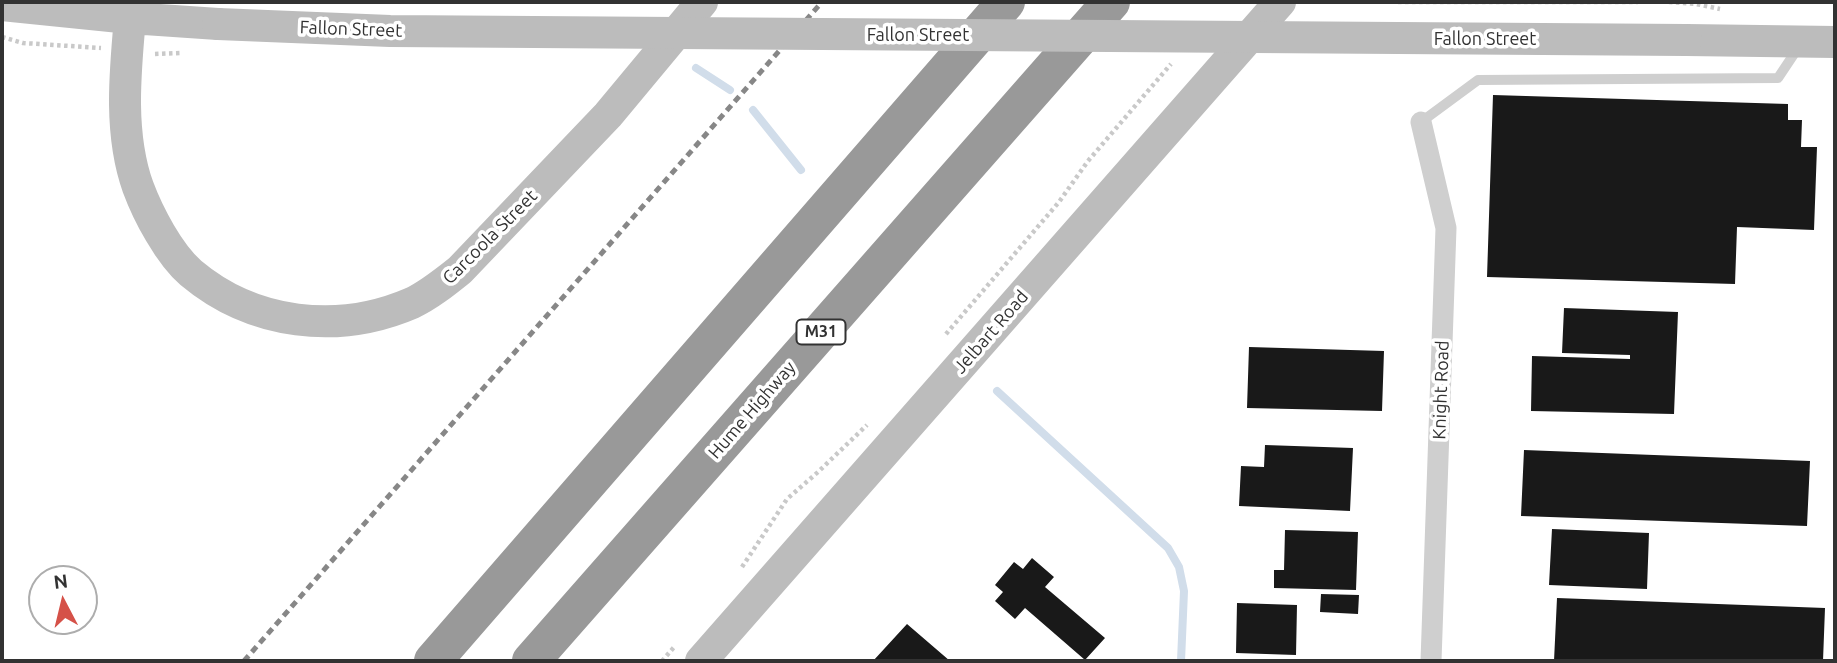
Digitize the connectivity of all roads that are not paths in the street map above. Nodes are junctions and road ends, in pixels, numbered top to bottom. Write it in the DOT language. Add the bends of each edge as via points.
graph roads {
  1 [pos="702,2"];
  2 [pos="1006,2"];
  3 [pos="1111,2"];
  4 [pos="1280,2"];
  5 [pos="2,5"];
  6 [pos="130,18"];
  7 [pos="1803,40"];
  8 [pos="1835,42"];
  9 [pos="1421,122"];
  10 [pos="690,651"];
  11 [pos="433,661"];
  12 [pos="531,661"];
  13 [pos="1432,661"];
  1 -- 6 [label="street, Carcoola Street" via="608,115 460,270 412,303 366,318 310,323 234,301 190,272 160,233 138,186 126,133"];
  2 -- 11 [label="highway"];
  3 -- 12 [label="highway, Hume Highway / M31"];
  4 -- 10 [label="street, Jelbart Road"];
  5 -- 6 [label="street, Fallon Street"];
  6 -- 7 [label="street, Fallon Street, bridge" via="404,31"];
  7 -- 8 [label="street, Fallon Street"];
  7 -- 9 [label="lane" via="1778,78 1478,80"];
  9 -- 13 [label="street, Knight Road" via="1446,228"];
}
